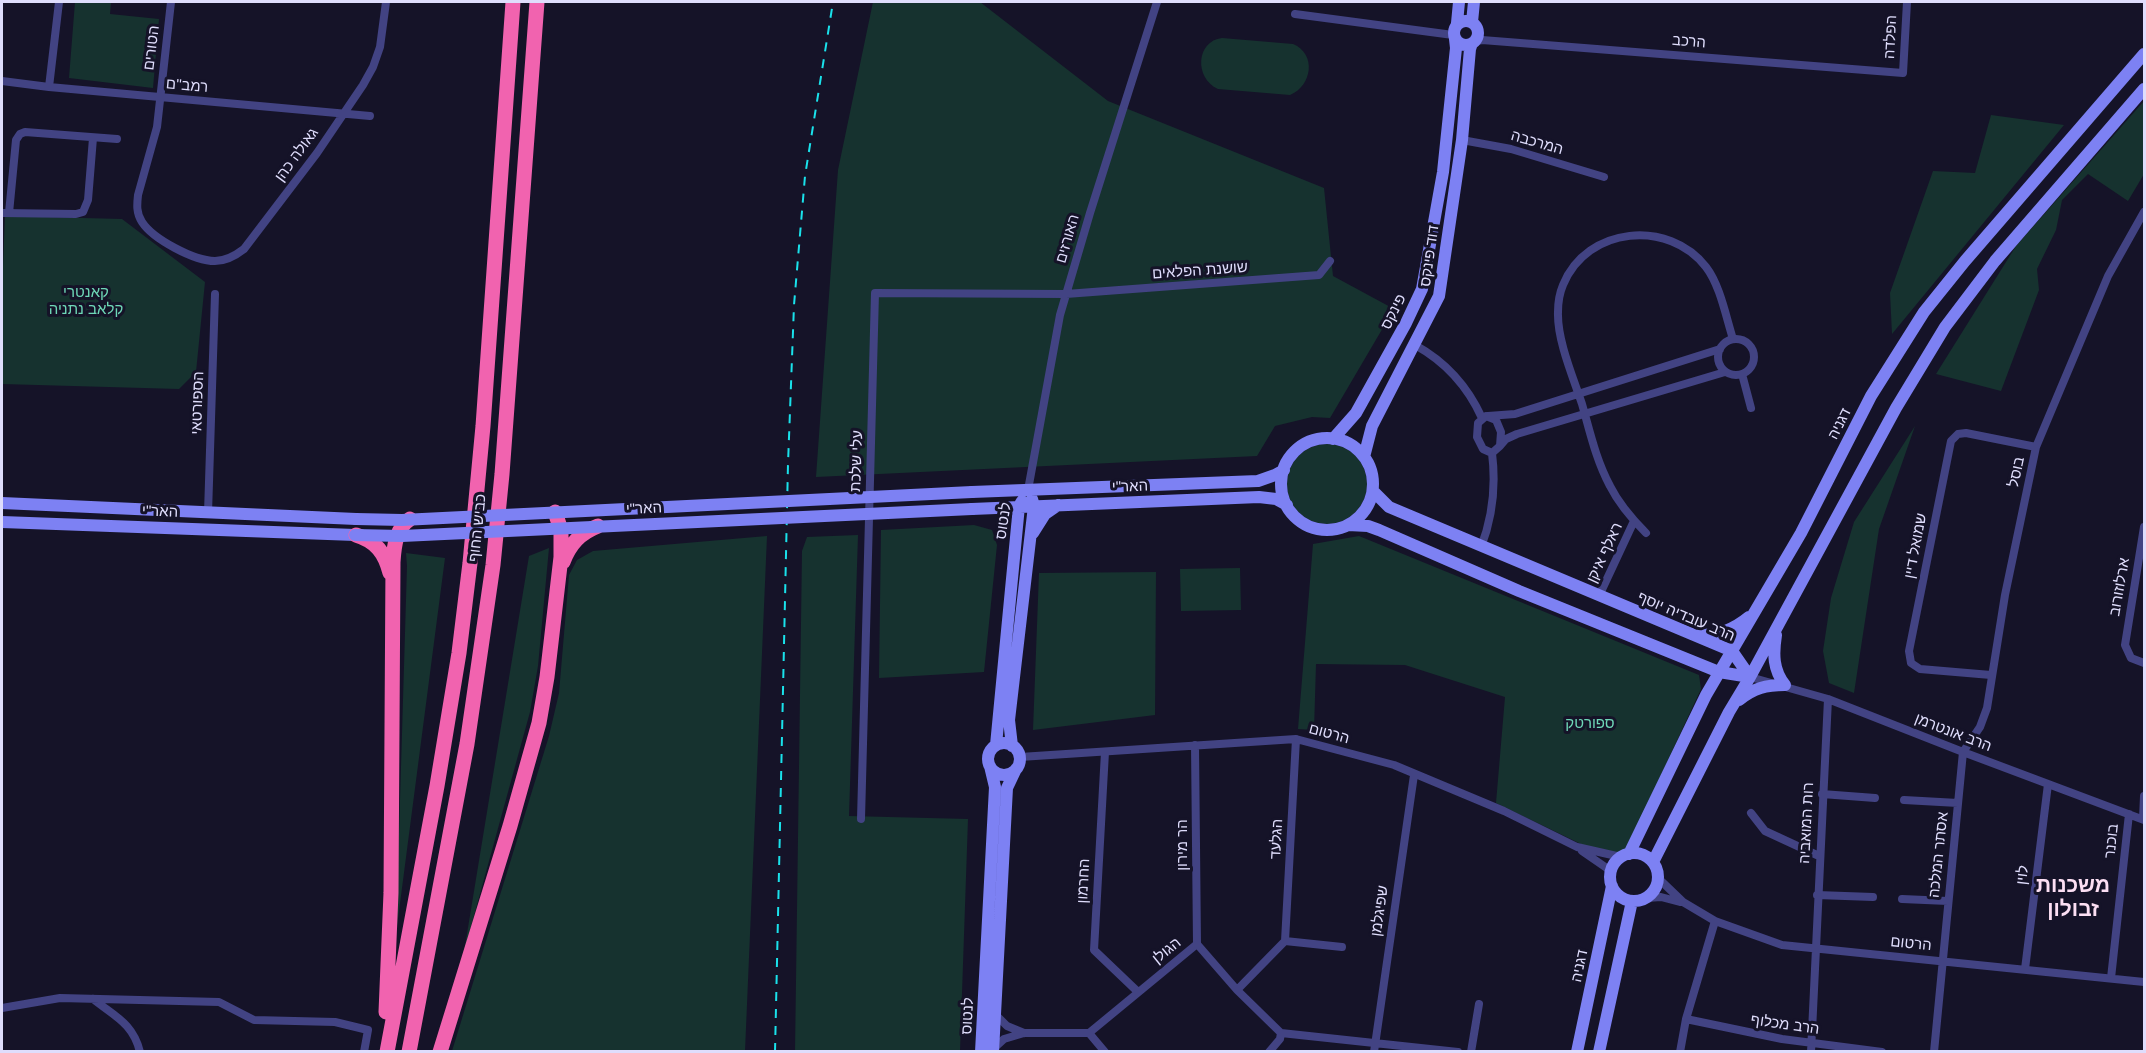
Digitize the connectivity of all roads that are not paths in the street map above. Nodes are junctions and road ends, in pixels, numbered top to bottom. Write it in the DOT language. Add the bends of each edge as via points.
graph roads {
  1 [pos="59,2"];
  2 [pos="171,2"];
  3 [pos="386,2"];
  4 [pos="513,2"];
  5 [pos="537,2"];
  6 [pos="1157,2"];
  7 [pos="1459,2"];
  8 [pos="1474,2"];
  9 [pos="1907,2"];
  10 [pos="1295,14"];
  11 [pos="1472,22"];
  12 [pos="1455,32"];
  13 [pos="1473,43"];
  14 [pos="2145,54"];
  15 [pos="1903,73"];
  16 [pos="2,81"];
  17 [pos="49,87"];
  18 [pos="2145,89"];
  19 [pos="160,97"];
  20 [pos="344,114"];
  21 [pos="370,116"];
  22 [pos="93,138"];
  23 [pos="117,139"];
  24 [pos="1462,140"];
  25 [pos="1604,177"];
  26 [pos="2145,212"];
  27 [pos="5,213"];
  28 [pos="174,247"];
  29 [pos="1330,261"];
  30 [pos="215,294"];
  31 [pos="1066,294"];
  32 [pos="1733,339"];
  33 [pos="1414,345"];
  34 [pos="1720,349"];
  35 [pos="1725,372"];
  36 [pos="1742,374"];
  37 [pos="1578,394"];
  38 [pos="1751,408"];
  39 [pos="1584,414"];
  40 [pos="1485,417"];
  41 [pos="1333,439"];
  42 [pos="1500,446"];
  43 [pos="2036,447"];
  44 [pos="1492,453"];
  45 [pos="1364,457"];
  46 [pos="1284,470"];
  47 [pos="1028,489"];
  48 [pos="1372,492"];
  49 [pos="2,503"];
  50 [pos="1058,505"];
  51 [pos="1287,505"];
  52 [pos="1019,506"];
  53 [pos="1034,506"];
  54 [pos="986,508"];
  55 [pos="555,512"];
  56 [pos="208,513"];
  57 [pos="410,519"];
  58 [pos="1634,521"];
  59 [pos="4,524"];
  60 [pos="1348,525"];
  61 [pos="598,526"];
  62 [pos="2145,527"];
  63 [pos="560,528"];
  64 [pos="1646,532"];
  65 [pos="356,535"];
  66 [pos="397,536"];
  67 [pos="1016,536"];
  68 [pos="1030,540"];
  69 [pos="1481,547"];
  70 [pos="559,574"];
  71 [pos="393,590"];
  72 [pos="1599,596"];
  73 [pos="1754,613"];
  74 [pos="1778,626"];
  75 [pos="1690,634"];
  76 [pos="1732,651"];
  77 [pos="1697,663"];
  78 [pos="2145,663"];
  79 [pos="1719,672"];
  80 [pos="1991,675"];
  81 [pos="1750,676"];
  82 [pos="1785,685"];
  83 [pos="1706,695"];
  84 [pos="1828,699"];
  85 [pos="1729,712"];
  86 [pos="1296,739"];
  87 [pos="996,745"];
  88 [pos="1195,745"];
  89 [pos="1012,746"];
  90 [pos="1105,752"];
  91 [pos="1963,752"];
  92 [pos="1018,763"];
  93 [pos="990,766"];
  94 [pos="1414,775"];
  95 [pos="2048,784"];
  96 [pos="1822,794"];
  97 [pos="2145,796"];
  98 [pos="1875,798"];
  99 [pos="1904,800"];
  100 [pos="1958,803"];
  101 [pos="1751,813"];
  102 [pos="2129,814"];
  103 [pos="861,819"];
  104 [pos="2144,819"];
  105 [pos="1577,847"];
  106 [pos="1625,855"];
  107 [pos="1819,856"];
  108 [pos="1653,862"];
  109 [pos="1611,871"];
  110 [pos="1658,878"];
  111 [pos="1612,886"];
  112 [pos="1818,895"];
  113 [pos="1873,897"];
  114 [pos="1647,898"];
  115 [pos="1902,899"];
  116 [pos="1632,901"];
  117 [pos="1948,901"];
  118 [pos="1683,902"];
  119 [pos="1715,921"];
  120 [pos="1285,941"];
  121 [pos="1197,944"];
  122 [pos="1342,947"];
  123 [pos="1815,948"];
  124 [pos="1942,961"];
  125 [pos="2025,969"];
  126 [pos="2111,978"];
  127 [pos="2145,982"];
  128 [pos="1237,990"];
  129 [pos="1138,992"];
  130 [pos="93,999"];
  131 [pos="1479,1004"];
  132 [pos="2,1008"];
  133 [pos="995,1014"];
  134 [pos="1686,1019"];
  135 [pos="1024,1033"];
  136 [pos="1281,1033"];
  137 [pos="1089,1034"];
  138 [pos="1375,1042"];
  139 [pos="1811,1047"];
  140 [pos="989,1051"];
  141 [pos="140,1052"];
  142 [pos="364,1052"];
  143 [pos="385,1052"];
  144 [pos="409,1052"];
  145 [pos="440,1052"];
  146 [pos="1105,1052"];
  147 [pos="1269,1052"];
  148 [pos="1374,1052"];
  149 [pos="1458,1052"];
  150 [pos="1471,1052"];
  151 [pos="1578,1052"];
  152 [pos="1599,1052"];
  153 [pos="1680,1052"];
  154 [pos="1882,1052"];
  155 [pos="1934,1052"];
  1 -- 17 [label="street"];
  2 -- 19 [label="street, הטורים"];
  3 -- 20 [label="street, גאולה כהן" via="377,57"];
  4 -- 143 [label="highway, כביש החוף" via="471,563 439,775"];
  5 -- 144 [label="highway, כביש החוף" via="493,565 467,744"];
  6 -- 31 [label="street, האורזים"];
  7 -- 12 [label="main road, פינקס"];
  8 -- 11 [label="main road"];
  9 -- 15 [label="street, הפלדה"];
  10 -- 12 [label="street"];
  11 -- 12 [label="main road" via="1464,20"];
  11 -- 13 [label="main road" via="1478,31"];
  12 -- 13 [label="main road" via="1461,44"];
  12 -- 41 [label="main road, פינקס" via="1443,172 1422,289 1356,413"];
  13 -- 15 [label="street, הרכב" via="1482,40"];
  13 -- 24 [label="main road, דוד פינקס"];
  14 -- 73 [label="main road, דגניה" via="1924,312 1871,396 1801,533"];
  16 -- 17 [label="street, רמב\"ם"];
  17 -- 19 [label="street, רמב\"ם"];
  18 -- 74 [label="main road" via="1995,261 1945,327 1896,408"];
  19 -- 20 [label="street, רמב\"ם"];
  19 -- 28 [label="street, הטורים" via="157,127 137,207 142,223"];
  20 -- 21 [label="street, רמב\"ם"];
  20 -- 28 [label="street, גאולה כהן" via="236,256 203,260"];
  22 -- 23 [label="street"];
  22 -- 27 [label="street" via="88,200 83,212"];
  22 -- 27 [label="street" via="20,134"];
  24 -- 25 [label="street, המרכבה" via="1511,148"];
  24 -- 33 [label="main road, דוד פינקס" via="1439,296"];
  26 -- 43 [label="street, בוסל" via="2108,276"];
  29 -- 31 [label="street, שושנת הפלאים" via="1319,275"];
  30 -- 56 [label="street, הספורטאי"];
  31 -- 47 [label="street, האורזים"];
  31 -- 103 [label="street, עלי שלכת" via="875,293"];
  32 -- 34 [label="street"];
  32 -- 36 [label="street" via="1747,342 1753,351 1752,365"];
  32 -- 37 [label="street" via="1707,268 1689,249 1666,238 1642,234 1617,238 1576,263 1563,285 1558,312"];
  33 -- 40 [label="street" via="1454,374"];
  33 -- 45 [label="main road, דוד פינקס" via="1372,426"];
  34 -- 35 [label="street" via="1718,360"];
  34 -- 37 [label="street"];
  35 -- 36 [label="street"];
  35 -- 39 [label="street"];
  36 -- 38 [label="street"];
  37 -- 39 [label="street"];
  37 -- 40 [label="street" via="1515,414"];
  39 -- 42 [label="street" via="1517,434"];
  39 -- 58 [label="street" via="1607,481"];
  40 -- 42 [label="street" via="1496,420 1500,427"];
  40 -- 44 [label="street" via="1477,428 1478,440 1483,449"];
  41 -- 45 [label="main road" via="1348,444"];
  41 -- 46 [label="main road" via="1300,447"];
  42 -- 44 [label="street"];
  43 -- 80 [label="street, בוסל"];
  43 -- 80 [label="street, שמואל דיין" via="1966,433 1951,441 1911,639 1911,663 1920,669"];
  44 -- 69 [label="street" via="1491,513"];
  45 -- 48 [label="main road" via="1371,470"];
  46 -- 47 [label="main road, האר\"י" via="1258,481"];
  46 -- 51 [label="main road" via="1282,484"];
  47 -- 52 [label="main road, לנטוס"];
  47 -- 53 [label="main road, לנטוס"];
  47 -- 55 [label="main road, האר\"י, bridge"];
  48 -- 60 [label="main road" via="1364,511"];
  48 -- 69 [label="main road, הרב עובדיה יוסף" via="1389,507"];
  49 -- 56 [label="main road, האר\"י"];
  50 -- 51 [label="main road, האר\"י" via="1259,497"];
  50 -- 53 [label="main road, האר\"י"];
  50 -- 68 [label="main road" via="1040,520"];
  51 -- 60 [label="main road" via="1300,521 1313,527 1328,530"];
  52 -- 53 [label="main road, האר\"י"];
  52 -- 54 [label="main road, האר\"י"];
  52 -- 67 [label="main road, לנטוס"];
  53 -- 68 [label="main road, לנטוס"];
  54 -- 61 [label="main road, האר\"י, bridge"];
  54 -- 67 [label="main road" via="1005,517"];
  55 -- 57 [label="main road, האר\"י, bridge"];
  55 -- 63 [label="highway, bridge"];
  56 -- 57 [label="main road, האר\"י, bridge"];
  57 -- 66 [label="highway, bridge"];
  58 -- 64 [label="street"];
  58 -- 72 [label="street, ראלף איקן"];
  59 -- 65 [label="main road, האר\"י"];
  60 -- 77 [label="main road" via="1379,530"];
  61 -- 63 [label="main road, האר\"י, bridge"];
  61 -- 70 [label="highway" via="574,541"];
  62 -- 78 [label="street, ארלוזורוב" via="2125,637 2131,658"];
  63 -- 66 [label="main road, האר\"י, bridge"];
  63 -- 70 [label="highway"];
  65 -- 66 [label="main road, האר\"י, bridge"];
  65 -- 71 [label="highway" via="369,540 382,553"];
  66 -- 71 [label="highway"];
  67 -- 87 [label="main road, לנטוס"];
  68 -- 89 [label="main road, לנטוס" via="1009,720"];
  69 -- 72 [label="main road, הרב עובדיה יוסף"];
  70 -- 145 [label="highway" via="545,693 531,753"];
  71 -- 143 [label="highway" via="391,910"];
  72 -- 75 [label="main road, הרב עובדיה יוסף"];
  73 -- 75 [label="main road" via="1730,631"];
  73 -- 76 [label="main road, דגניה"];
  74 -- 81 [label="main road"];
  74 -- 82 [label="main road" via="1775,669"];
  75 -- 76 [label="main road, הרב עובדיה יוסף"];
  76 -- 79 [label="main road, דגניה"];
  76 -- 81 [label="main road, הרב עובדיה יוסף"];
  77 -- 79 [label="main road"];
  77 -- 83 [label="main road" via="1707,675"];
  79 -- 81 [label="main road"];
  79 -- 83 [label="main road, דגניה"];
  80 -- 91 [label="street, בוסל" via="1980,728"];
  81 -- 82 [label="street, הרב אונטרמן"];
  81 -- 85 [label="main road"];
  82 -- 84 [label="street, הרב אונטרמן"];
  82 -- 85 [label="main road" via="1768,685 1749,692"];
  83 -- 106 [label="main road, דגניה"];
  84 -- 91 [label="street, הרב אונטרמן"];
  84 -- 96 [label="street, רות המואביה"];
  85 -- 108 [label="main road"];
  86 -- 88 [label="street, הרטום"];
  86 -- 94 [label="street, הרטום" via="1394,765"];
  86 -- 120 [label="street, הגלעד"];
  87 -- 89 [label="main road"];
  87 -- 93 [label="main road" via="988,757"];
  88 -- 90 [label="street, הרטום"];
  88 -- 121 [label="street, הר מירון"];
  89 -- 92 [label="main road"];
  90 -- 92 [label="street, הרטום"];
  90 -- 129 [label="street, החרמון" via="1094,950"];
  91 -- 95 [label="street, הרב אונטרמן"];
  91 -- 100 [label="street, אסתר המלכה"];
  92 -- 93 [label="main road" via="1012,772 1002,774"];
  92 -- 133 [label="main road, לנטוס" via="1007,788"];
  93 -- 140 [label="main road, לנטוס" via="995,787"];
  94 -- 105 [label="street, הרטום"];
  94 -- 138 [label="street, שפיגלמן"];
  95 -- 102 [label="street, הרב אונטרמן"];
  95 -- 125 [label="street, לוין"];
  96 -- 98 [label="street"];
  96 -- 107 [label="street, רות המואביה"];
  97 -- 104 [label="street"];
  99 -- 100 [label="street"];
  100 -- 117 [label="street, אסתר המלכה"];
  101 -- 107 [label="street" via="1765,831"];
  102 -- 104 [label="street, הרב אונטרמן"];
  102 -- 126 [label="street, בוכנר"];
  105 -- 106 [label="street, הרטום"];
  105 -- 109 [label="street, הרטום"];
  106 -- 108 [label="main road" via="1644,855"];
  106 -- 109 [label="main road"];
  107 -- 112 [label="street, רות המואביה"];
  108 -- 110 [label="main road"];
  109 -- 111 [label="main road"];
  110 -- 114 [label="main road"];
  110 -- 118 [label="street, הרטום"];
  111 -- 116 [label="main road" via="1616,893"];
  111 -- 151 [label="main road, דגניה"];
  112 -- 113 [label="street"];
  112 -- 123 [label="street, רות המואביה"];
  114 -- 116 [label="main road"];
  114 -- 118 [label="street, הרטום"];
  115 -- 117 [label="street"];
  116 -- 152 [label="main road"];
  117 -- 124 [label="street, אסתר המלכה"];
  118 -- 119 [label="street, הרטום"];
  119 -- 123 [label="street, הרטום" via="1782,945"];
  119 -- 134 [label="street"];
  120 -- 122 [label="street"];
  120 -- 128 [label="street"];
  121 -- 128 [label="street, הגולן"];
  121 -- 129 [label="street, הגולן"];
  123 -- 124 [label="street, הרטום"];
  123 -- 139 [label="street, רות המואביה"];
  124 -- 125 [label="street, הרטום"];
  124 -- 155 [label="street, אסתר המלכה"];
  125 -- 126 [label="street, הרטום"];
  126 -- 127 [label="street, הרטום"];
  128 -- 136 [label="street, הגולן"];
  129 -- 137 [label="street, הגולן"];
  130 -- 132 [label="street" via="60,998"];
  130 -- 141 [label="street" via="122,1019"];
  130 -- 142 [label="street" via="219,1002 255,1020 335,1022 368,1030"];
  131 -- 150 [label="street"];
  133 -- 135 [label="street" via="1007,1026"];
  133 -- 140 [label="main road, לנטוס"];
  134 -- 139 [label="street, הרב מכלוף"];
  134 -- 153 [label="street"];
  135 -- 137 [label="street"];
  135 -- 140 [label="street" via="1004,1039"];
  136 -- 138 [label="street"];
  136 -- 147 [label="street"];
  137 -- 146 [label="street"];
  138 -- 148 [label="street, שפיגלמן"];
  138 -- 149 [label="street"];
  139 -- 154 [label="street, הרב מכלוף"];
}
